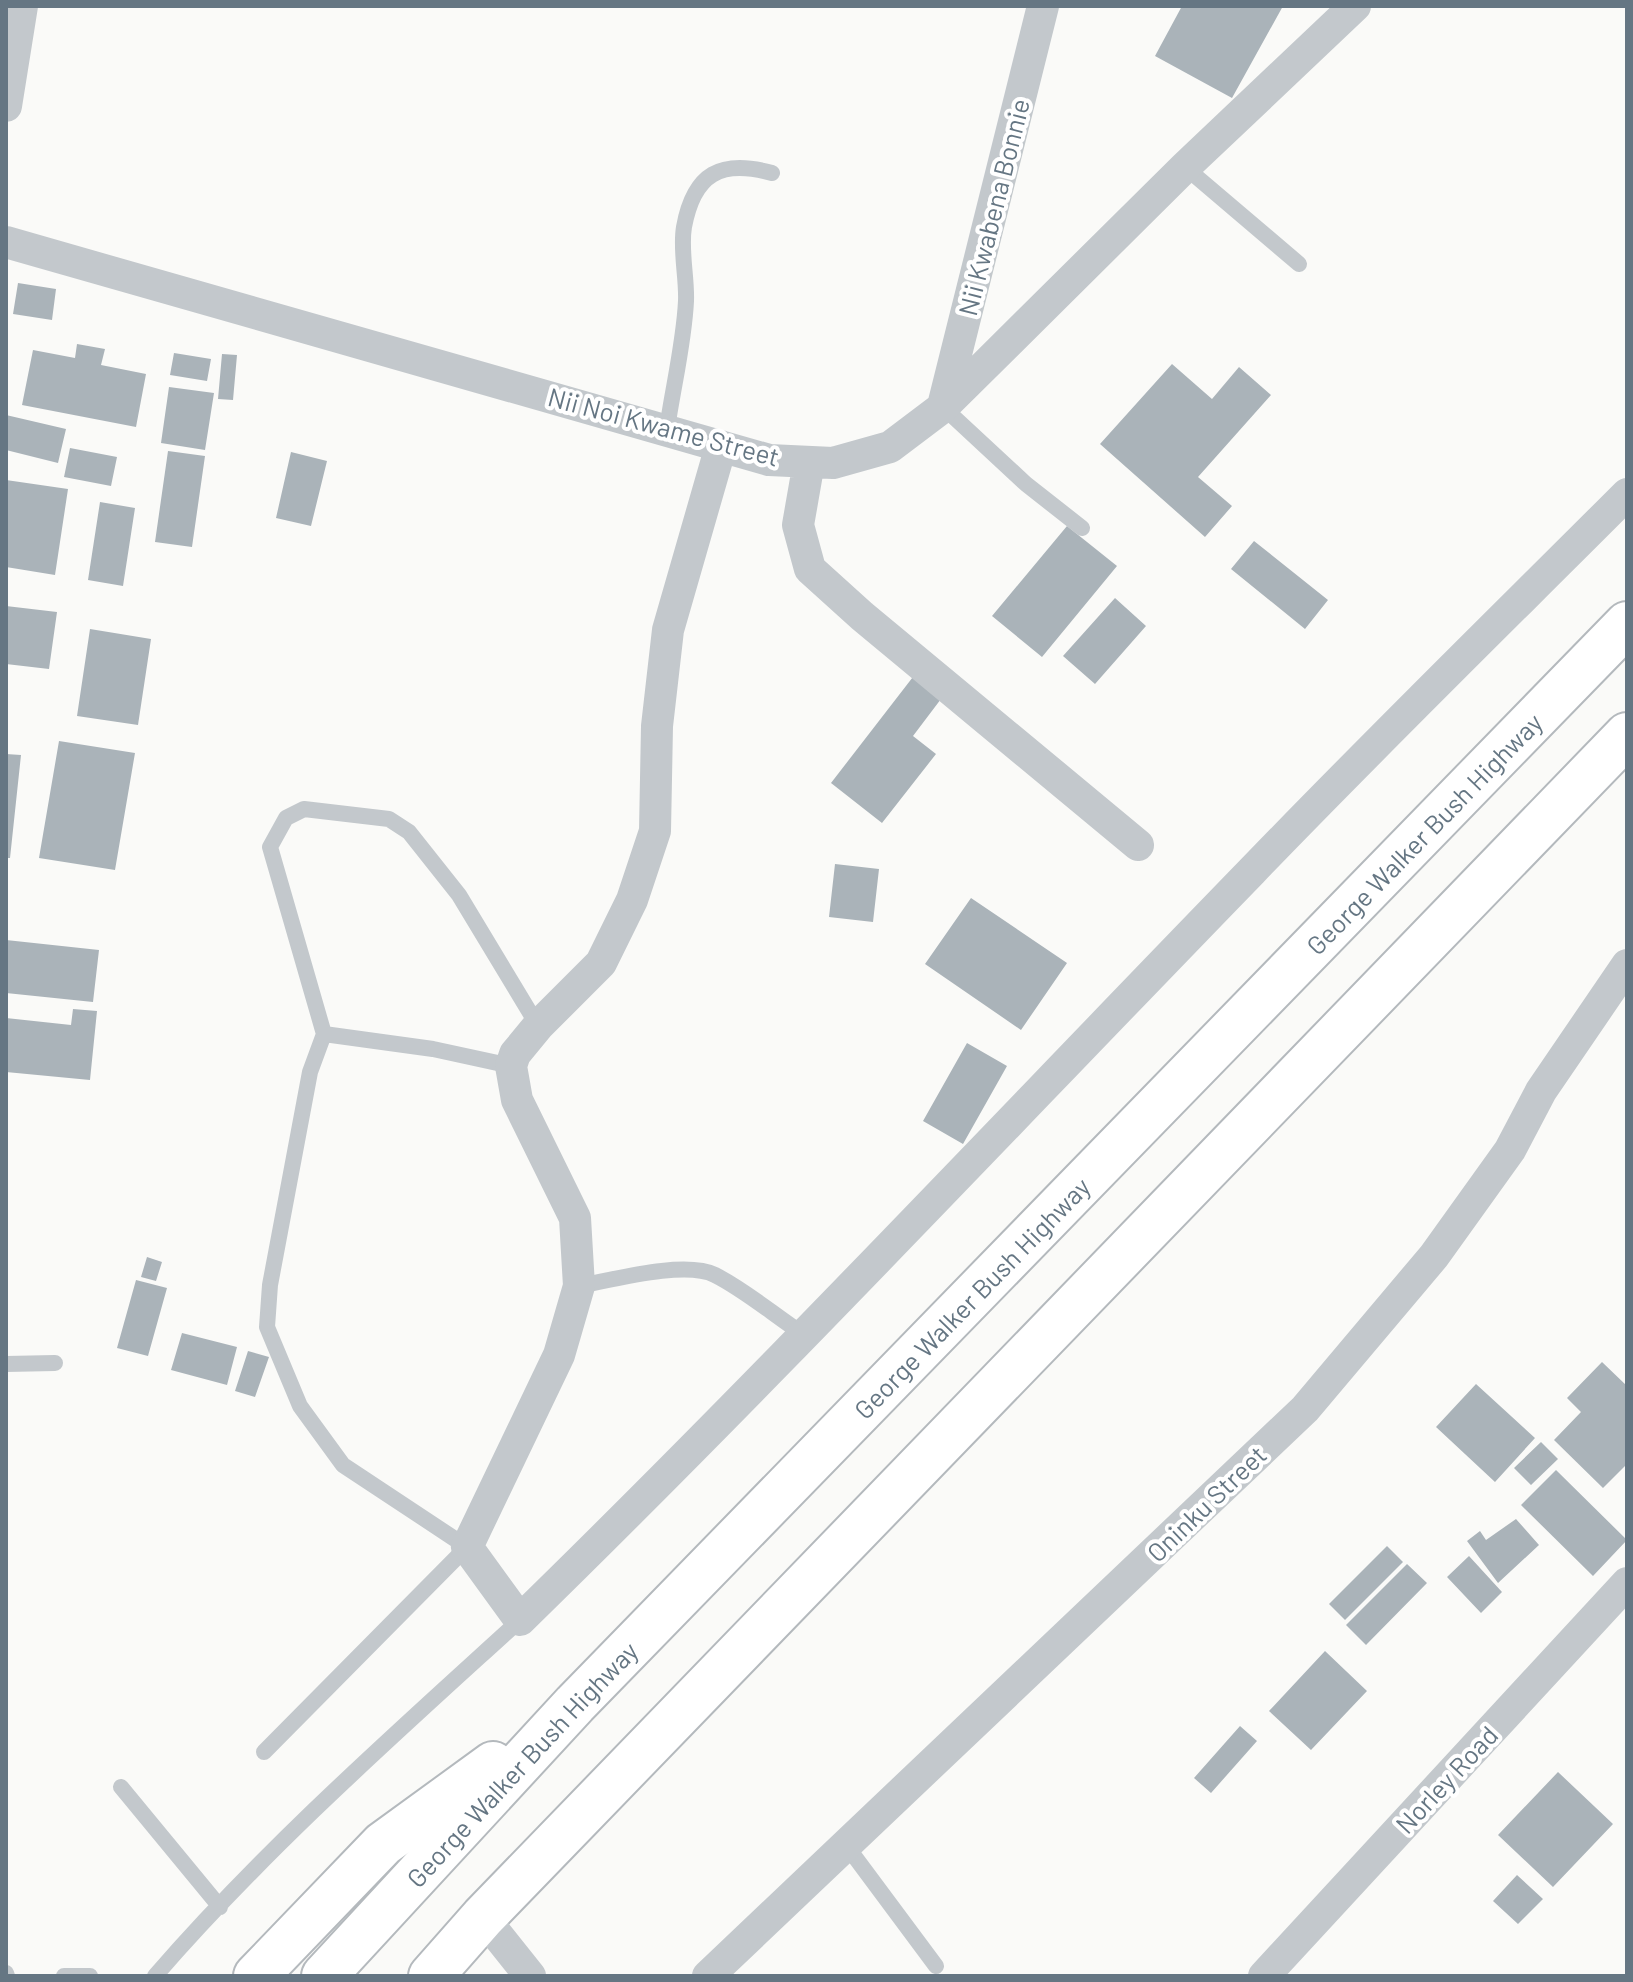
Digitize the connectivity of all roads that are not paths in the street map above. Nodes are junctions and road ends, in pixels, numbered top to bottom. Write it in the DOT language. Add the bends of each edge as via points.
graph roads {
  1 [pos="22,6"];
  2 [pos="1043,6"];
  3 [pos="1355,6"];
  4 [pos="6,106"];
  5 [pos="1185,167"];
  6 [pos="772,173"];
  7 [pos="6,242"];
  8 [pos="1299,264"];
  9 [pos="943,407"];
  10 [pos="667,429"];
  11 [pos="721,446"];
  12 [pos="809,462"];
  13 [pos="1627,494"];
  14 [pos="1082,528"];
  15 [pos="1627,624"];
  16 [pos="1627,735"];
  17 [pos="1138,845"];
  18 [pos="1627,965"];
  19 [pos="538,1026"];
  20 [pos="324,1034"];
  21 [pos="511,1066"];
  22 [pos="579,1286"];
  23 [pos="803,1334"];
  24 [pos="55,1363"];
  25 [pos="6,1364"];
  26 [pos="467,1547"];
  27 [pos="1627,1583"];
  28 [pos="520,1620"];
  29 [pos="575,1704"];
  30 [pos="264,1752"];
  31 [pos="121,1787"];
  32 [pos="846,1845"];
  33 [pos="220,1907"];
  34 [pos="483,1917"];
  35 [pos="936,1966"];
  36 [pos="64,1976"];
  37 [pos="90,1976"];
  38 [pos="155,1976"];
  39 [pos="256,1976"];
  40 [pos="324,1976"];
  41 [pos="431,1976"];
  42 [pos="530,1976"];
  43 [pos="708,1976"];
  44 [pos="1264,1976"];
  1 -- 4 [label="street"];
  2 -- 9 [label="street, Nii Kwabena Bonnie"];
  3 -- 5 [label="street, Nii Noi Kwame Street"];
  5 -- 8 [label="lane"];
  5 -- 9 [label="street, Nii Noi Kwame Street"];
  6 -- 10 [label="lane" via="720,168 697,190 684,228 686,302"];
  7 -- 10 [label="street, Nii Noi Kwame Street"];
  9 -- 12 [label="street, Nii Noi Kwame Street" via="890,447 833,463"];
  9 -- 14 [label="lane"];
  10 -- 11 [label="street, Nii Noi Kwame Street"];
  11 -- 12 [label="street, Nii Noi Kwame Street" via="769,460"];
  11 -- 19 [label="street" via="668,630 657,726 655,831 632,900 601,963"];
  12 -- 17 [label="street" via="798,525 810,569"];
  13 -- 23 [label="street"];
  15 -- 29 [label="highway, George Walker Bush Highway"];
  16 -- 34 [label="highway"];
  18 -- 32 [label="street, Oninku Street" via="1541,1091 1510,1150 1434,1256 1305,1409"];
  19 -- 20 [label="lane" via="459,895 409,832 389,819 304,809 286,818 270,847"];
  19 -- 21 [label="street"];
  20 -- 21 [label="lane"];
  20 -- 26 [label="lane" via="310,1072 270,1285 267,1327 300,1406 343,1465"];
  21 -- 22 [label="street" via="517,1100 575,1218"];
  22 -- 23 [label="lane" via="677,1270 713,1273"];
  22 -- 26 [label="street" via="559,1355"];
  23 -- 28 [label="street"];
  24 -- 25 [label="lane"];
  26 -- 28 [label="street"];
  26 -- 30 [label="lane"];
  27 -- 44 [label="street, Norley Road"];
  28 -- 33 [label="lane" via="350,1775"];
  29 -- 39 [label="highway" via="383,1844"];
  29 -- 40 [label="highway, George Walker Bush Highway"];
  31 -- 33 [label="lane"];
  32 -- 35 [label="lane"];
  32 -- 43 [label="street, Oninku Street"];
  33 -- 38 [label="lane"];
  34 -- 41 [label="highway"];
  34 -- 42 [label="street"];
  36 -- 37 [label="lane"];
}
